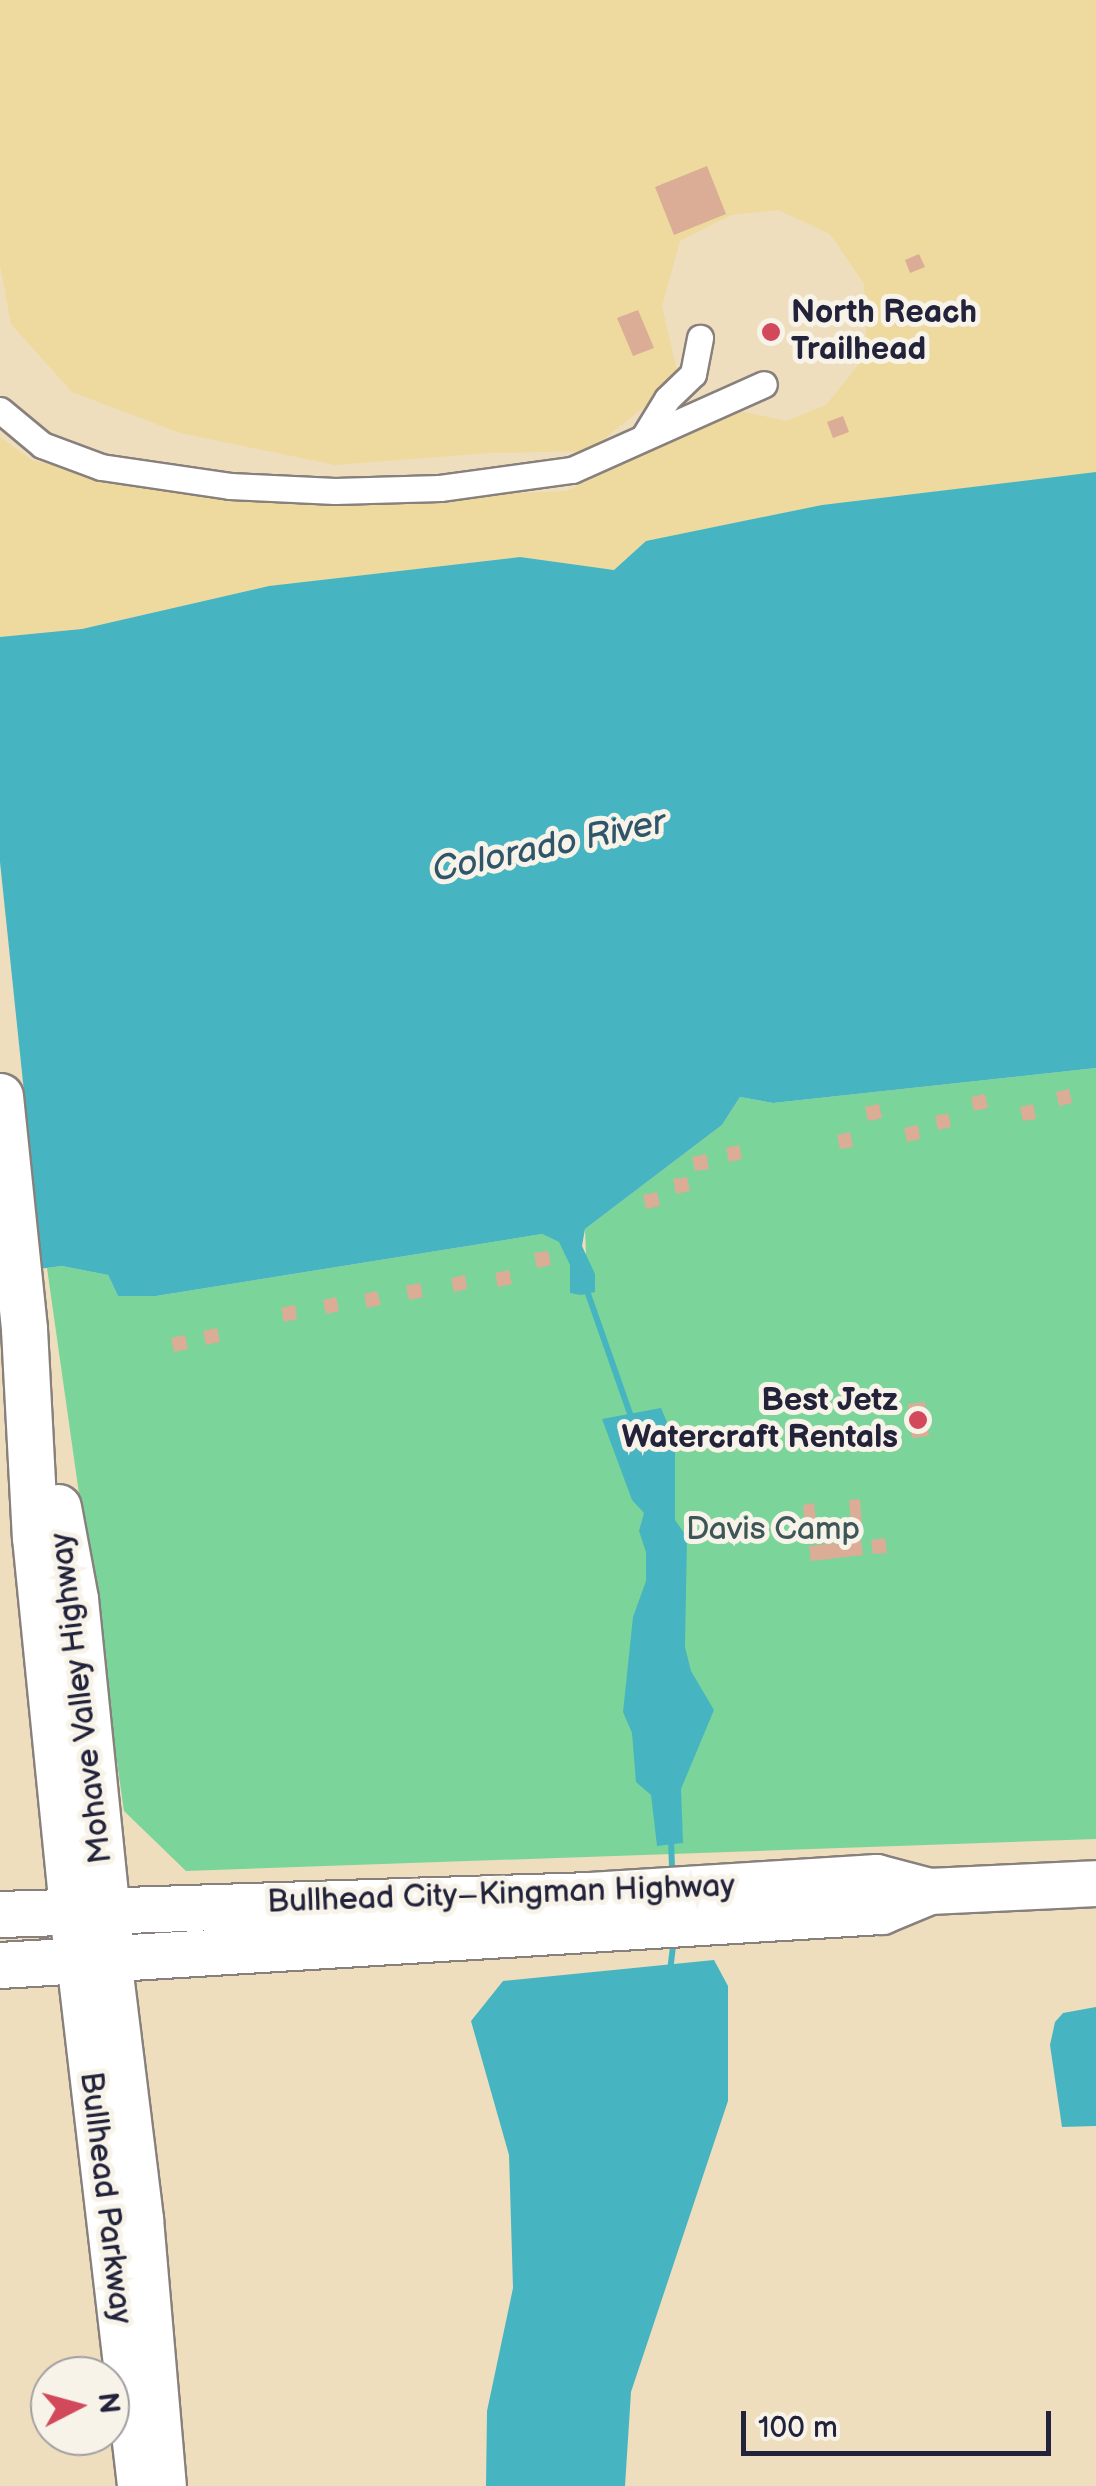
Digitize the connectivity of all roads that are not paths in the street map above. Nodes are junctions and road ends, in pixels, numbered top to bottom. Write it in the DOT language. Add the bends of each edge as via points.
graph roads {
  1 [pos="700,338"];
  2 [pos="764,384"];
  3 [pos="0,410"];
  4 [pos="645,434"];
  5 [pos="0,1096"];
  6 [pos="1096,1883"];
  7 [pos="89,1909"];
  8 [pos="591,1912"];
  9 [pos="0,1914"];
  10 [pos="94,1960"];
  11 [pos="0,1964"];
  12 [pos="138,2486"];
  13 [pos="167,2486"];
  1 -- 4 [label="street" via="693,374"];
  2 -- 4 [label="street"];
  3 -- 4 [label="street" via="42,445 101,468 230,486 335,491 545,476 597,460"];
  5 -- 7 [label="highway, Mohave Valley Highway" via="24,1328 34,1536"];
  6 -- 8 [label="highway, Bullhead City–Kingman Highway" via="929,1891 876,1877 724,1905"];
  7 -- 8 [label="highway, Bullhead City–Kingman Highway"];
  7 -- 9 [label="highway, Mohave Valley Highway"];
  7 -- 10 [label="highway, Bullhead Parkway"];
  8 -- 10 [label="highway, Bullhead City–Kingman Highway"];
  10 -- 11 [label="highway"];
  10 -- 12 [label="main road, Bullhead Parkway"];
  10 -- 13 [label="main road, Bullhead Parkway" via="148,2256"];
}
